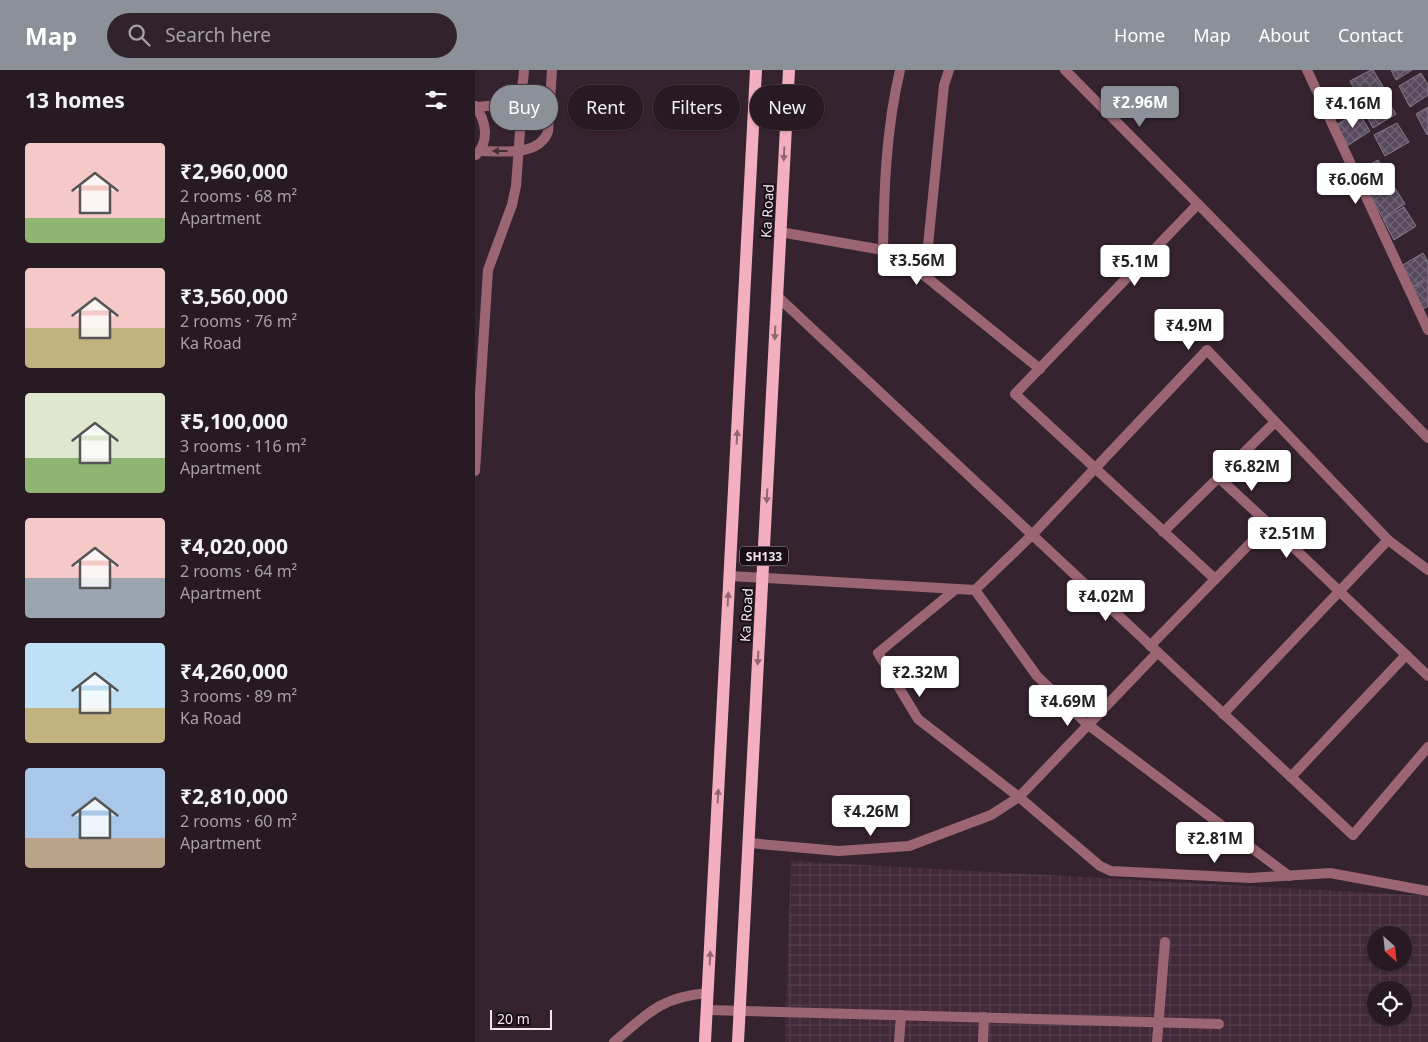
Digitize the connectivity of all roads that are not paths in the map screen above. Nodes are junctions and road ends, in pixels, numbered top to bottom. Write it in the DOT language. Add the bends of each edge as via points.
graph roads {
  1 [pos="524,70"];
  2 [pos="553,70"];
  3 [pos="755,70"];
  4 [pos="789,70"];
  5 [pos="900,70"];
  6 [pos="949,70"];
  7 [pos="1065,70"];
  8 [pos="1307,70"];
  9 [pos="523,85"];
  10 [pos="490,104"];
  11 [pos="475,106"];
  12 [pos="520,130"];
  13 [pos="518,150"];
  14 [pos="477,154"];
  15 [pos="1198,204"];
  16 [pos="780,232"];
  17 [pos="883,250"];
  18 [pos="925,276"];
  19 [pos="777,296"];
  20 [pos="1428,330"];
  21 [pos="1040,368"];
  22 [pos="1275,422"];
  23 [pos="1428,438"];
  24 [pos="1095,468"];
  25 [pos="475,471"];
  26 [pos="1219,478"];
  27 [pos="1269,524"];
  28 [pos="1163,532"];
  29 [pos="1032,535"];
  30 [pos="1388,540"];
  31 [pos="1428,570"];
  32 [pos="730,576"];
  33 [pos="763,578"];
  34 [pos="1215,579"];
  35 [pos="956,589"];
  36 [pos="975,590"];
  37 [pos="1340,592"];
  38 [pos="1154,650"];
  39 [pos="1406,655"];
  40 [pos="1428,676"];
  41 [pos="1223,714"];
  42 [pos="1087,724"];
  43 [pos="1428,747"];
  44 [pos="1291,777"];
  45 [pos="1019,797"];
  46 [pos="749,843"];
  47 [pos="1289,876"];
  48 [pos="1428,891"];
  49 [pos="1165,942"];
  50 [pos="708,993"];
  51 [pos="707,1010"];
  52 [pos="739,1011"];
  53 [pos="901,1015"];
  54 [pos="984,1018"];
  55 [pos="1159,1022"];
  56 [pos="1219,1024"];
  57 [pos="615,1042"];
  58 [pos="705,1042"];
  59 [pos="738,1042"];
  60 [pos="899,1042"];
  61 [pos="983,1042"];
  62 [pos="1157,1042"];
  1 -- 9 [label="street"];
  2 -- 13 [label="street" via="548,132 544,141 534,148"];
  32 -- 3 [label="main road, Ka Road / SH133, one-way"];
  4 -- 16 [label="main road, Ka Road / SH133, one-way"];
  5 -- 17 [label="street" via="892,104"];
  6 -- 18 [label="street" via="944,85"];
  7 -- 15 [label="street"];
  8 -- 20 [label="street"];
  10 -- 11 [label="street"];
  11 -- 14 [label="street" via="483,116 485,128 485,140"];
  12 -- 13 [label="street"];
  13 -- 14 [label="street, one-way"];
  13 -- 25 [label="street" via="512,205 488,270"];
  15 -- 21 [label="street"];
  15 -- 23 [label="street"];
  16 -- 17 [label="street"];
  16 -- 19 [label="main road, Ka Road / SH133"];
  17 -- 18 [label="street"];
  18 -- 21 [label="street"];
  19 -- 29 [label="street"];
  19 -- 33 [label="main road, Ka Road / SH133, one-way"];
  21 -- 24 [label="street" via="1015,394"];
  22 -- 24 [label="street" via="1207,350"];
  22 -- 26 [label="street"];
  22 -- 30 [label="street"];
  24 -- 28 [label="street"];
  24 -- 29 [label="street"];
  26 -- 27 [label="street"];
  26 -- 28 [label="street"];
  27 -- 34 [label="street"];
  27 -- 37 [label="street"];
  28 -- 34 [label="street"];
  29 -- 36 [label="street"];
  29 -- 38 [label="street"];
  30 -- 31 [label="street"];
  30 -- 37 [label="street"];
  32 -- 33 [label="street"];
  50 -- 32 [label="main road, Ka Road / SH133, one-way"];
  33 -- 35 [label="street"];
  33 -- 46 [label="main road, Ka Road / SH133, one-way"];
  34 -- 38 [label="street"];
  35 -- 36 [label="street"];
  35 -- 45 [label="street" via="878,653 919,719"];
  36 -- 42 [label="street" via="1037,676"];
  37 -- 39 [label="street"];
  37 -- 41 [label="street"];
  38 -- 41 [label="street"];
  38 -- 42 [label="street"];
  39 -- 40 [label="street"];
  39 -- 44 [label="street"];
  41 -- 44 [label="street"];
  42 -- 45 [label="street"];
  42 -- 47 [label="street"];
  43 -- 44 [label="street" via="1353,835"];
  45 -- 46 [label="street" via="991,815 909,846 839,852"];
  45 -- 47 [label="street" via="1100,866 1111,871 1250,878"];
  46 -- 52 [label="main road, Ka Road / SH133"];
  47 -- 48 [label="street" via="1330,873"];
  49 -- 55 [label="street"];
  50 -- 51 [label="main road, Ka Road / SH133"];
  50 -- 57 [label="street" via="671,999 654,1008"];
  51 -- 52 [label="street"];
  51 -- 58 [label="main road, Ka Road / SH133"];
  52 -- 53 [label="street"];
  52 -- 59 [label="main road, Ka Road / SH133"];
  53 -- 54 [label="street"];
  53 -- 60 [label="street"];
  54 -- 55 [label="street"];
  54 -- 61 [label="street"];
  55 -- 56 [label="street"];
  55 -- 62 [label="street"];
}
